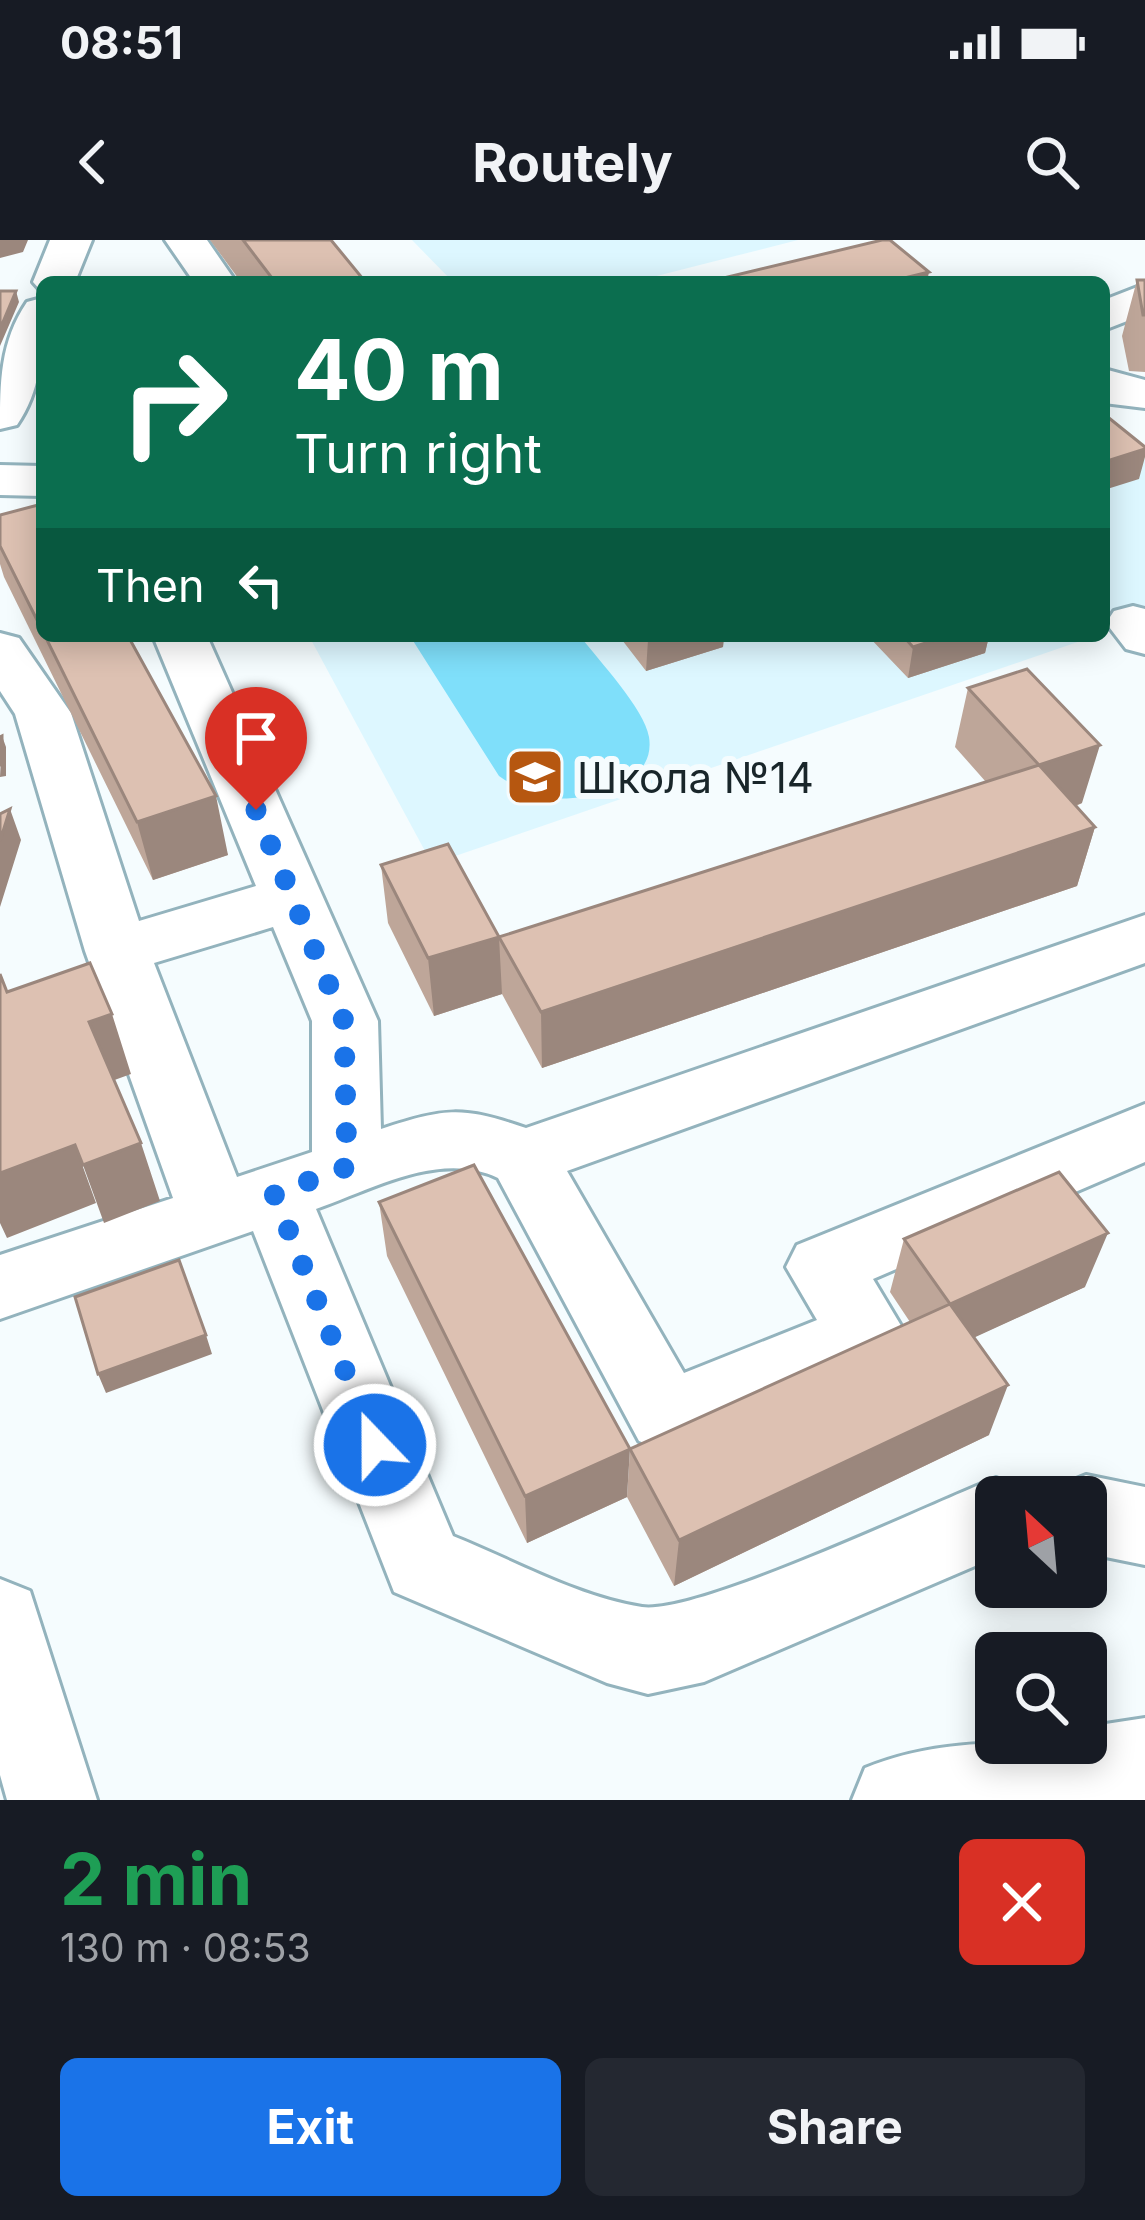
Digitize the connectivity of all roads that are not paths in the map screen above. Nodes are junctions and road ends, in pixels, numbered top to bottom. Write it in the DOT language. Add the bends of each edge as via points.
graph roads {
  1 [pos="71,240"];
  2 [pos="186,240"];
  3 [pos="56,276"];
  4 [pos="211,276"];
  5 [pos="0,285"];
  6 [pos="36,291"];
  7 [pos="1145,297"];
  8 [pos="1110,313"];
  9 [pos="36,338"];
  10 [pos="1110,387"];
  11 [pos="1145,394"];
  12 [pos="0,415"];
  13 [pos="0,480"];
  14 [pos="36,481"];
  15 [pos="183,642"];
  16 [pos="0,650"];
  17 [pos="293,898"];
  18 [pos="1144,948"];
  19 [pos="116,951"];
  20 [pos="1145,1132"];
  21 [pos="523,1158"];
  22 [pos="347,1167"];
  23 [pos="244,1204"];
  24 [pos="0,1287"];
  25 [pos="1107,1518"];
  26 [pos="975,1526"];
  27 [pos="1145,1526"];
  28 [pos="0,1621"];
  29 [pos="1145,1763"];
  30 [pos="52,1800"];
  31 [pos="897,1800"];
  1 -- 3 [label="street"];
  2 -- 4 [label="street"];
  5 -- 6 [label="street"];
  7 -- 8 [label="street"];
  9 -- 12 [label="street"];
  10 -- 11 [label="street"];
  13 -- 14 [label="street"];
  15 -- 17 [label="street"];
  16 -- 19 [label="street" via="43,712"];
  17 -- 19 [label="street"];
  17 -- 22 [label="street" via="344,1021"];
  18 -- 21 [label="street"];
  19 -- 23 [label="street"];
  20 -- 21 [label="street" via="823,1267 868,1334 667,1416"];
  21 -- 22 [label="street" via="477,1138 439,1138"];
  22 -- 23 [label="street"];
  23 -- 24 [label="street"];
  23 -- 26 [label="street" via="423,1564 648,1651 704,1640"];
  25 -- 27 [label="street"];
  28 -- 30 [label="street"];
  29 -- 31 [label="street"];
}
